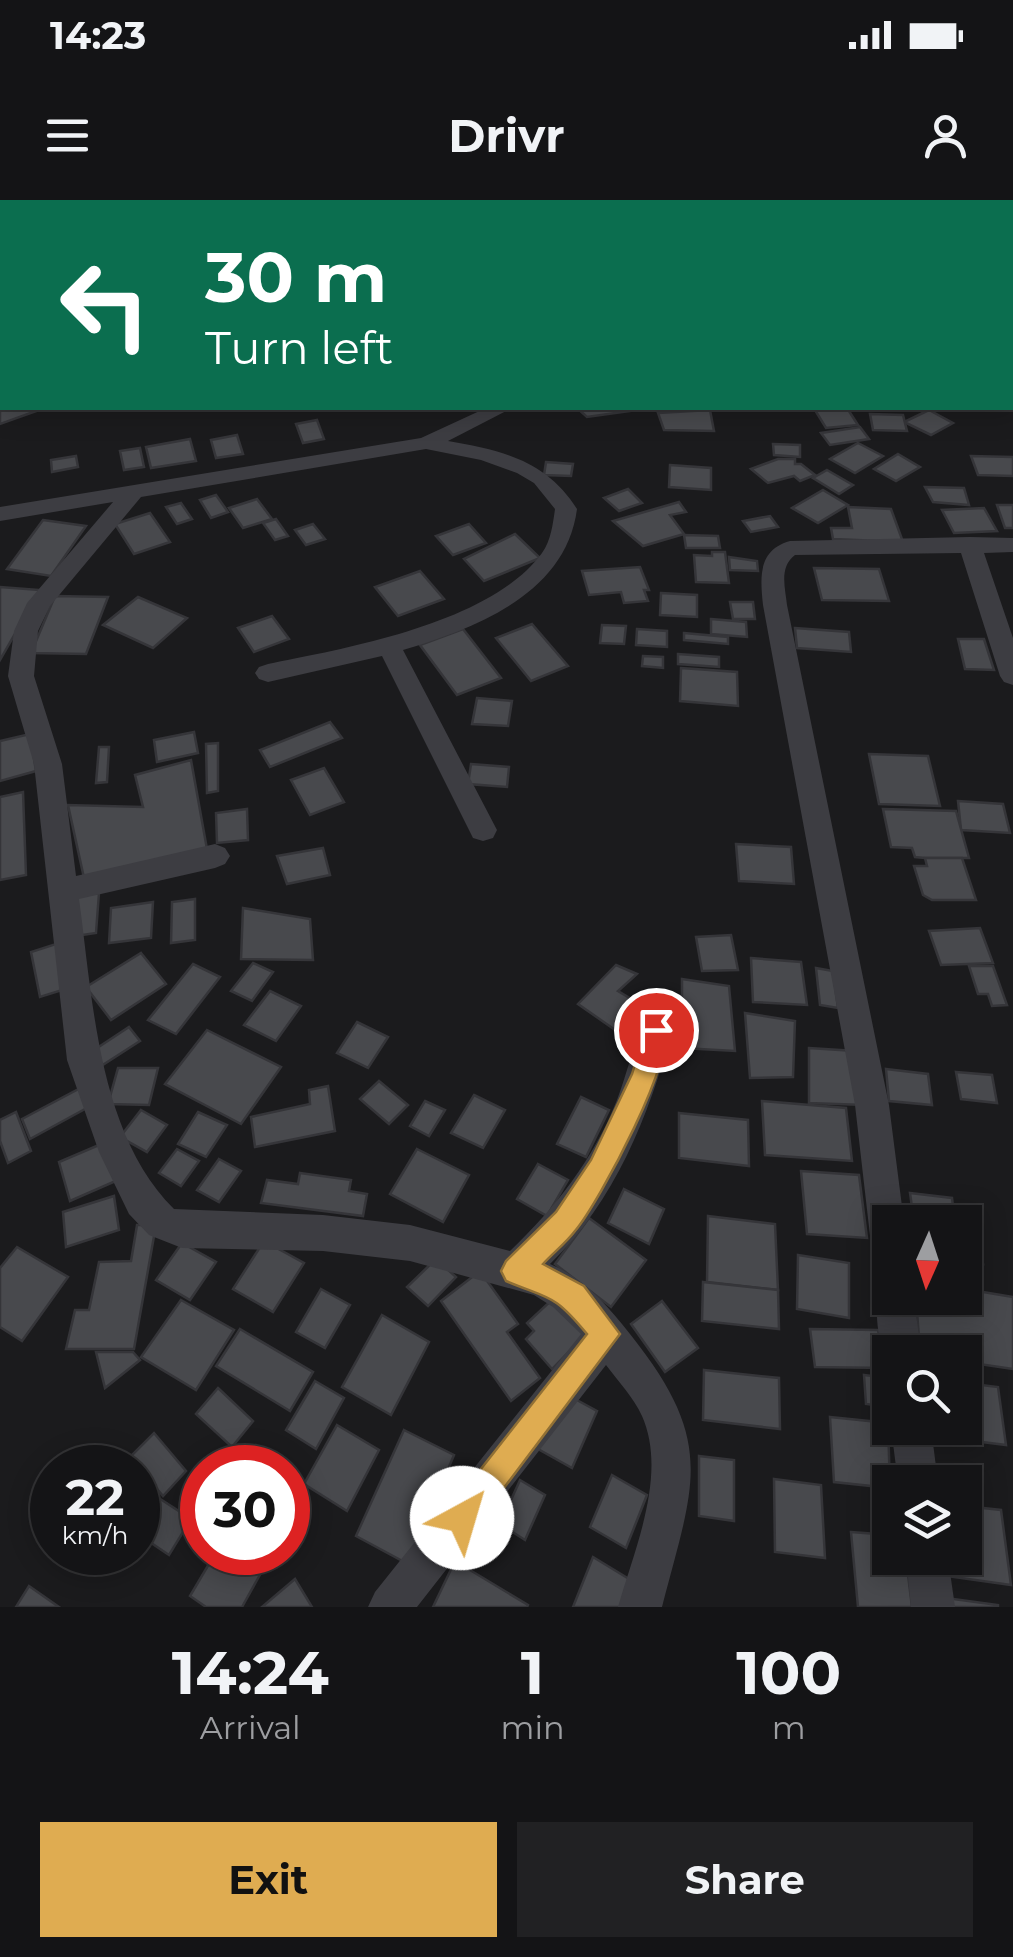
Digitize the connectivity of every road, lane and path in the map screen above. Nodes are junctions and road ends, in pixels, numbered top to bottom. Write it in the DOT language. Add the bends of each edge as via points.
graph roads {
  1 [pos="498,410"];
  2 [pos="426,443"];
  3 [pos="132,493"];
  4 [pos="0,514"];
  5 [pos="970,544"];
  6 [pos="1013,544"];
  7 [pos="390,648"];
  8 [pos="268,673"];
  9 [pos="1013,676"];
  10 [pos="483,830"];
  11 [pos="215,856"];
  12 [pos="62,891"];
  13 [pos="656,1030"];
  14 [pos="884,1205"];
  15 [pos="516,1271"];
  16 [pos="606,1334"];
  17 [pos="929,1575"];
  18 [pos="390,1607"];
  19 [pos="640,1607"];
  20 [pos="934,1607"];
  1 -- 2 [label="street"];
  2 -- 3 [label="street"];
  2 -- 7 [label="street" via="532,472 557,490 564,524 552,557 523,584"];
  3 -- 4 [label="street"];
  3 -- 12 [label="street" via="39,603 26,631 21,676 48,764"];
  5 -- 6 [label="street"];
  5 -- 9 [label="street"];
  5 -- 14 [label="street" via="790,548 772,563 872,1104"];
  7 -- 8 [label="street"];
  7 -- 10 [label="street"];
  11 -- 12 [label="street"];
  12 -- 15 [label="street" via="84,1060 116,1152 142,1202 162,1222 182,1230 410,1243"];
  13 -- 15 [label="street" via="644,1075 601,1169 566,1221"];
  15 -- 16 [label="street" via="574,1296"];
  16 -- 18 [label="street"];
  16 -- 19 [label="street" via="659,1408 670,1441 672,1482"];
  17 -- 20 [label="street"];
}
